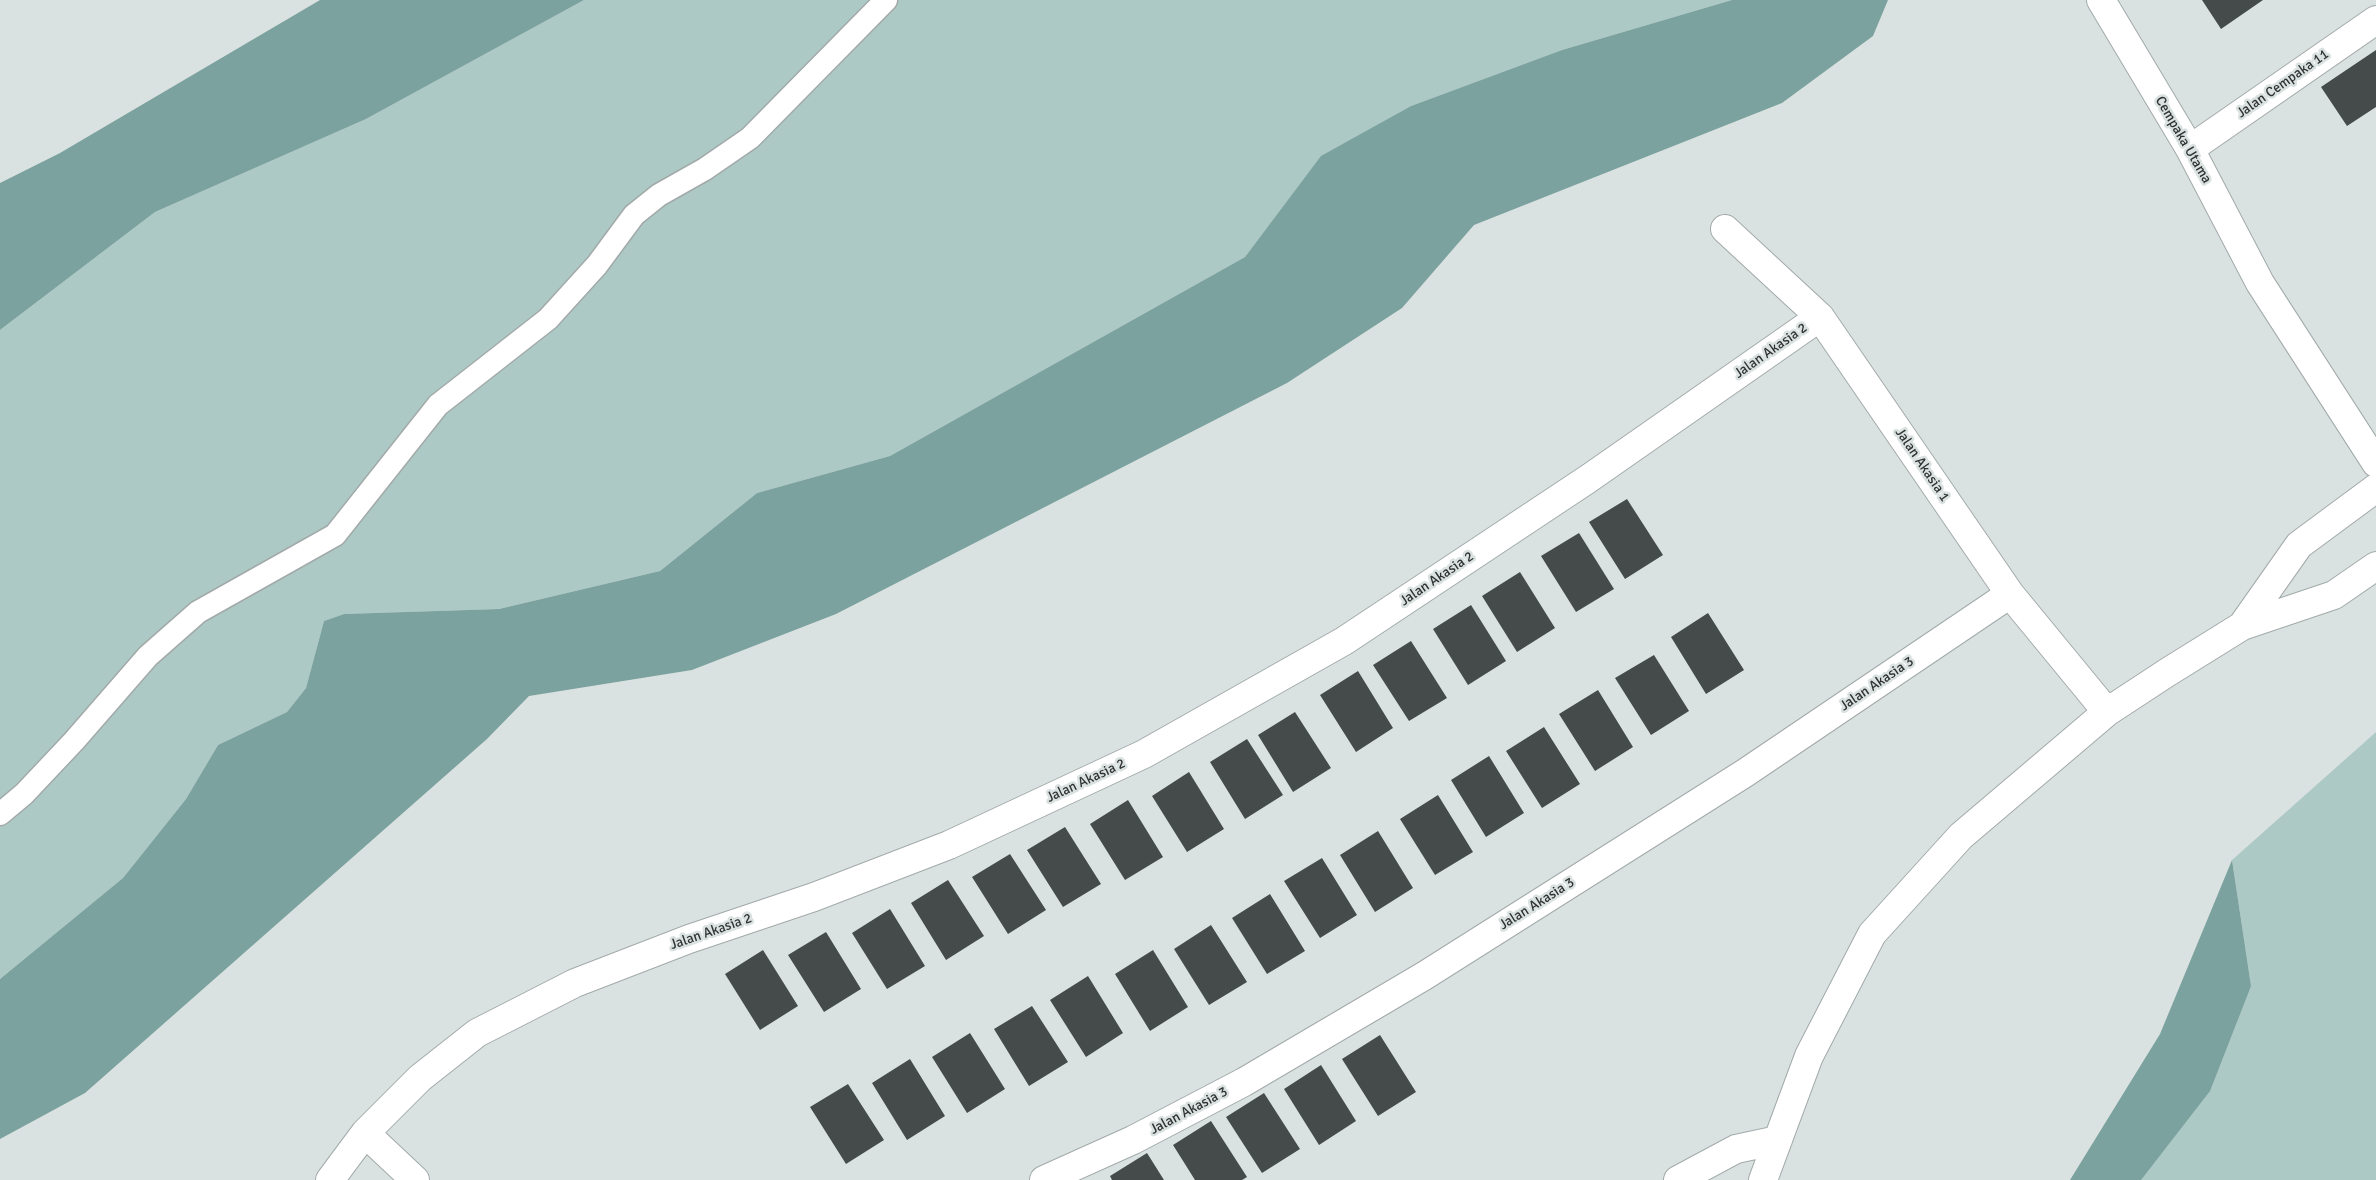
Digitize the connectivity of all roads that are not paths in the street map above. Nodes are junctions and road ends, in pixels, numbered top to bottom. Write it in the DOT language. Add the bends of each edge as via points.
graph roads {
  1 [pos="886,0"];
  2 [pos="2101,0"];
  3 [pos="2376,20"];
  4 [pos="2190,149"];
  5 [pos="1725,229"];
  6 [pos="1820,317"];
  7 [pos="2376,463"];
  8 [pos="2376,488"];
  9 [pos="2376,566"];
  10 [pos="2010,594"];
  11 [pos="2242,626"];
  12 [pos="2108,712"];
  13 [pos="0,814"];
  14 [pos="365,1133"];
  15 [pos="1778,1140"];
  16 [pos="330,1180"];
  17 [pos="415,1180"];
  18 [pos="1044,1180"];
  19 [pos="1678,1180"];
  20 [pos="1763,1180"];
  1 -- 13 [label="lane" via="750,138 705,169 659,194 634,215 597,265 548,319 438,405 335,535 198,612 148,656 24,794"];
  2 -- 4 [label="street, Cempaka Utama"];
  3 -- 4 [label="street, Jalan Cempaka 11"];
  4 -- 7 [label="street, Cempaka Utama" via="2260,283"];
  5 -- 6 [label="street, Jalan Akasia 1"];
  6 -- 10 [label="street, Jalan Akasia 1"];
  6 -- 14 [label="street, Jalan Akasia 2" via="1588,479 1344,641 1162,744 949,845 575,983 477,1033 420,1078"];
  8 -- 11 [label="street" via="2300,545"];
  9 -- 11 [label="street" via="2334,595"];
  10 -- 12 [label="street, Jalan Akasia 1"];
  10 -- 18 [label="street, Jalan Akasia 3" via="1745,773 1424,976 1244,1082 1133,1140"];
  11 -- 12 [label="street"];
  12 -- 15 [label="street" via="1961,836 1872,934 1809,1056"];
  14 -- 16 [label="street, Jalan Akasia 2"];
  14 -- 17 [label="street"];
  15 -- 19 [label="street" via="1736,1149"];
  15 -- 20 [label="street"];
}
